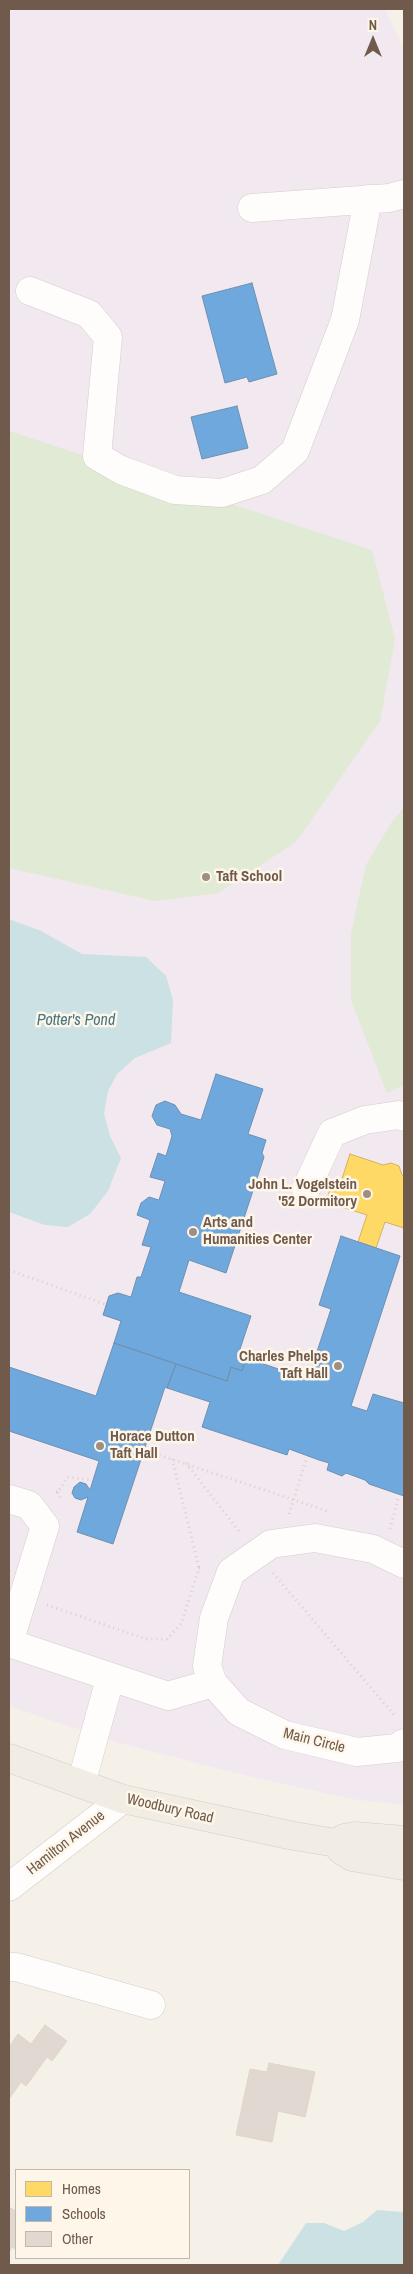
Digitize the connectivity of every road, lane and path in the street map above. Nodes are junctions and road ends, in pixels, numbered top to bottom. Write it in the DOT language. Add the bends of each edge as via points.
graph roads {
  1 [pos="404,194"];
  2 [pos="368,199"];
  3 [pos="252,208"];
  4 [pos="30,291"];
  5 [pos="404,1117"];
  6 [pos="306,1189"];
  7 [pos="9,1270"];
  8 [pos="106,1304"];
  9 [pos="150,1452"];
  10 [pos="172,1459"];
  11 [pos="306,1460"];
  12 [pos="186,1464"];
  13 [pos="91,1480"];
  14 [pos="50,1489"];
  15 [pos="9,1499"];
  16 [pos="398,1499"];
  17 [pos="294,1500"];
  18 [pos="328,1511"];
  19 [pos="288,1517"];
  20 [pos="397,1534"];
  21 [pos="257,1554"];
  22 [pos="404,1564"];
  23 [pos="199,1568"];
  24 [pos="208,1570"];
  25 [pos="23,1597"];
  26 [pos="9,1643"];
  27 [pos="110,1679"];
  28 [pos="213,1683"];
  29 [pos="401,1731"];
  30 [pos="9,1758"];
  31 [pos="81,1784"];
  32 [pos="123,1799"];
  33 [pos="404,1840"];
  34 [pos="336,1843"];
  35 [pos="404,1866"];
  36 [pos="9,1887"];
  37 [pos="9,1967"];
  38 [pos="151,2005"];
  1 -- 2 [label="street"];
  2 -- 3 [label="street"];
  2 -- 4 [label="street" via="345,320 295,451 262,480 222,493 175,490 121,470 97,456 108,337 89,314"];
  5 -- 6 [label="street" via="365,1120 332,1132"];
  7 -- 8 [label="path"];
  9 -- 10 [label="path"];
  10 -- 12 [label="path"];
  10 -- 23 [label="path"];
  11 -- 17 [label="path"];
  12 -- 17 [label="path"];
  12 -- 21 [label="path"];
  13 -- 14 [label="path" via="67,1477 58,1492"];
  15 -- 25 [label="street" via="28,1505 45,1526"];
  16 -- 20 [label="path" via="389,1532"];
  17 -- 18 [label="path"];
  17 -- 19 [label="path"];
  21 -- 22 [label="street, Main Circle" via="271,1544 315,1538 373,1550"];
  21 -- 28 [label="street, Main Circle" via="231,1572 214,1618 207,1666"];
  21 -- 29 [label="path"];
  23 -- 24 [label="path"];
  23 -- 25 [label="path" via="181,1624 167,1638 146,1639"];
  25 -- 26 [label="street"];
  26 -- 27 [label="street"];
  27 -- 28 [label="street" via="168,1696"];
  27 -- 31 [label="street"];
  28 -- 29 [label="street, Main Circle" via="238,1712 285,1735 358,1752 398,1748"];
  30 -- 31 [label="main road, Woodbury Road"];
  31 -- 32 [label="main road, Woodbury Road"];
  32 -- 34 [label="main road, Woodbury Road"];
  32 -- 36 [label="street, Hamilton Avenue"];
  33 -- 34 [label="main road, Woodbury Road" via="355,1836"];
  34 -- 35 [label="main road, Woodbury Road" via="352,1857"];
  37 -- 38 [label="street"];
}
